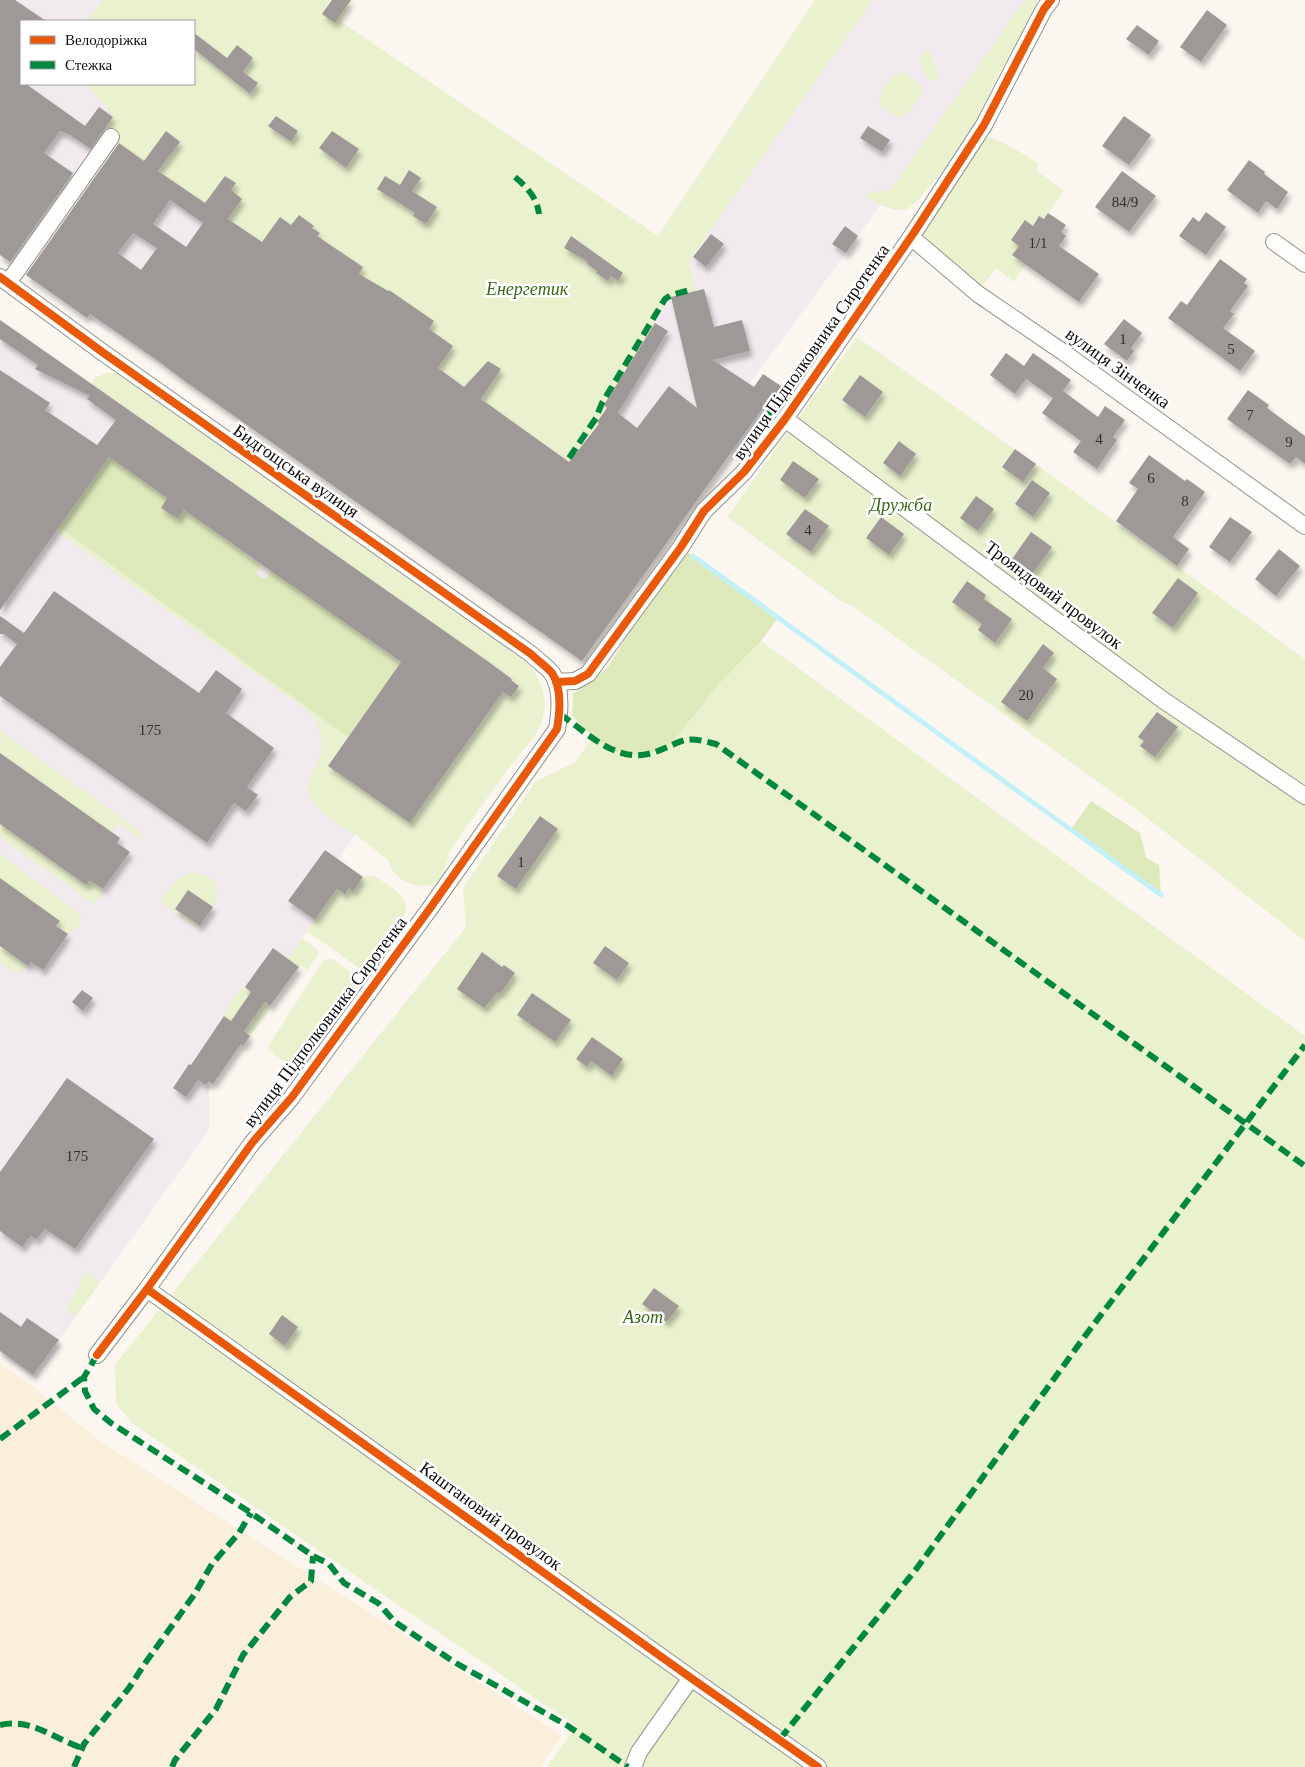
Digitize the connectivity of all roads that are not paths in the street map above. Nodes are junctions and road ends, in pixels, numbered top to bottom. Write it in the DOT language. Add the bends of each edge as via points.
graph roads {
  1 [pos="1051,0"];
  2 [pos="111,137"];
  3 [pos="911,237"];
  4 [pos="1274,242"];
  5 [pos="1305,264"];
  6 [pos="4,280"];
  7 [pos="785,419"];
  8 [pos="1305,526"];
  9 [pos="556,682"];
  10 [pos="559,700"];
  11 [pos="1305,796"];
  12 [pos="147,1288"];
  13 [pos="97,1355"];
  14 [pos="690,1678"];
  15 [pos="632,1767"];
  16 [pos="818,1767"];
  1 -- 3 [label="street, вулиця Підполковника Сиротенка" via="984,125"];
  2 -- 6 [label="street"];
  3 -- 7 [label="street, вулиця Підполковника Сиротенка"];
  3 -- 8 [label="street, вулиця Зінченка" via="978,294"];
  4 -- 5 [label="street"];
  6 -- 9 [label="street, Бидгощська вулиця" via="531,654 552,673"];
  7 -- 9 [label="street, вулиця Підполковника Сиротенка" via="744,472 704,511 588,674 575,681"];
  7 -- 11 [label="street, Трояндовий провулок" via="1163,700"];
  9 -- 10 [label="street, Бидгощська вулиця"];
  10 -- 12 [label="street, вулиця Підполковника Сиротенка" via="557,729 292,1097 252,1143"];
  12 -- 13 [label="street, вулиця Підполковника Сиротенка"];
  12 -- 14 [label="street, Каштановий провулок"];
  14 -- 15 [label="street"];
  14 -- 16 [label="street, Каштановий провулок"];
}
